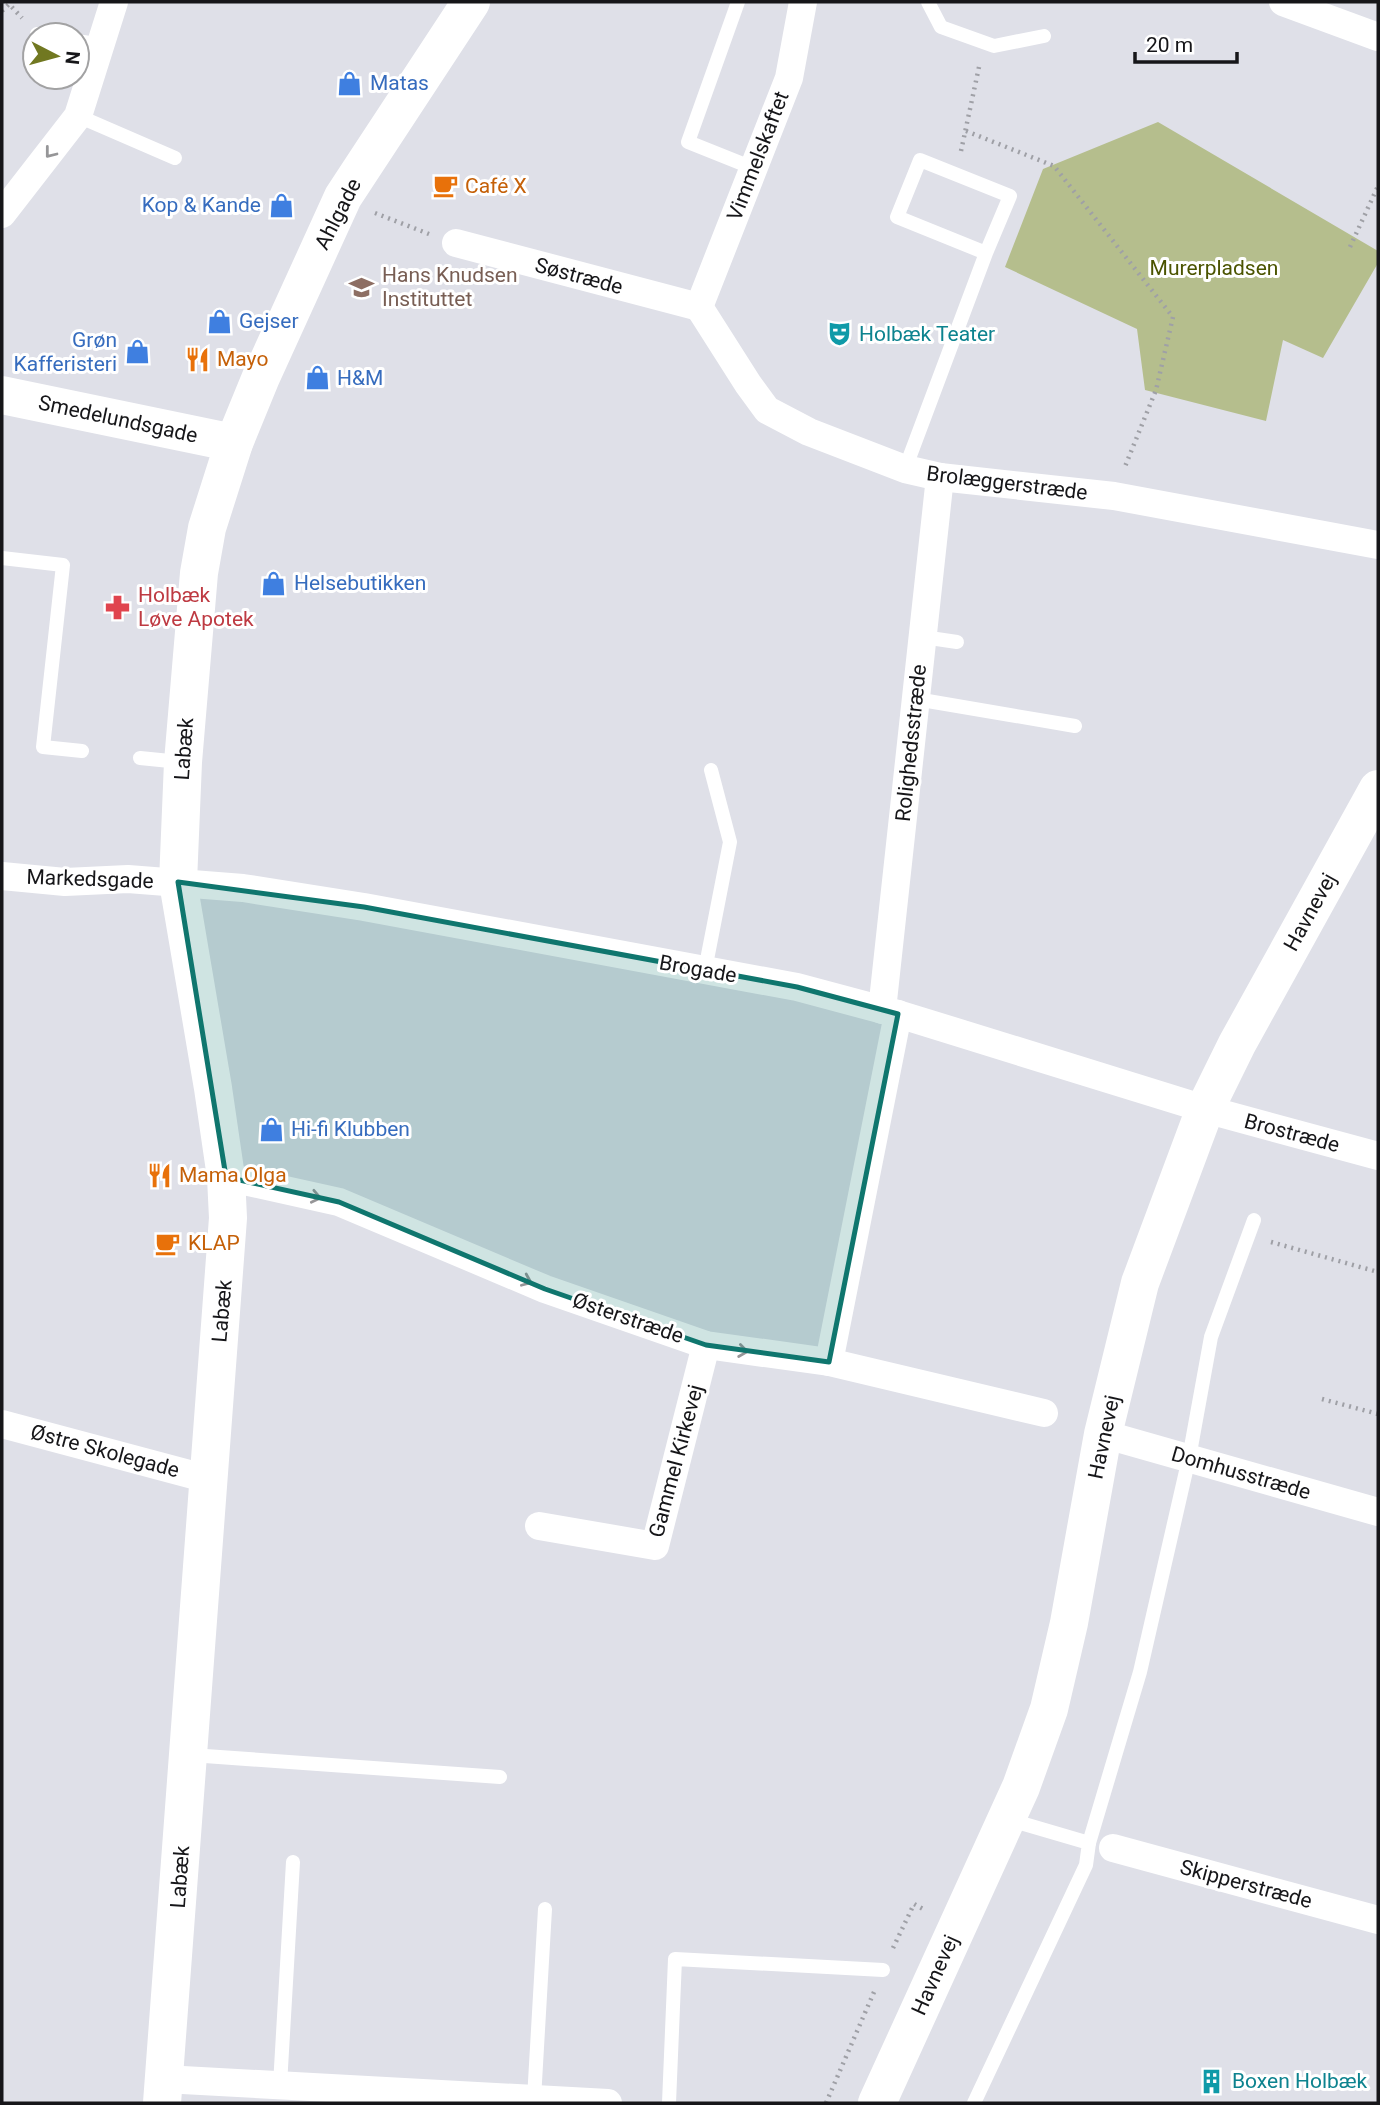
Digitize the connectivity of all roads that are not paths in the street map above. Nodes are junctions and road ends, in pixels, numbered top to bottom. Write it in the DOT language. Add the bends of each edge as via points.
graph roads {
  1 [pos="114,2"];
  2 [pos="471,2"];
  3 [pos="738,2"];
  4 [pos="803,2"];
  5 [pos="928,2"];
  6 [pos="1283,2"];
  7 [pos="1044,36"];
  8 [pos="1378,37"];
  9 [pos="91,40"];
  10 [pos="82,91"];
  11 [pos="78,116"];
  12 [pos="175,158"];
  13 [pos="753,169"];
  14 [pos="2,214"];
  15 [pos="456,243"];
  16 [pos="986,254"];
  17 [pos="699,307"];
  18 [pos="2,395"];
  19 [pos="234,443"];
  20 [pos="905,469"];
  21 [pos="940,477"];
  22 [pos="1378,545"];
  23 [pos="2,558"];
  24 [pos="923,637"];
  25 [pos="957,642"];
  26 [pos="916,699"];
  27 [pos="1075,726"];
  28 [pos="82,751"];
  29 [pos="140,758"];
  30 [pos="183,762"];
  31 [pos="711,770"];
  32 [pos="1378,789"];
  33 [pos="2,876"];
  34 [pos="178,882"];
  35 [pos="705,970"];
  36 [pos="890,1012"];
  37 [pos="1205,1109"];
  38 [pos="1378,1156"];
  39 [pos="226,1177"];
  40 [pos="1254,1220"];
  41 [pos="706,1345"];
  42 [pos="829,1363"];
  43 [pos="1044,1413"];
  44 [pos="2,1423"];
  45 [pos="1103,1434"];
  46 [pos="1188,1458"];
  47 [pos="208,1479"];
  48 [pos="1378,1512"];
  49 [pos="540,1526"];
  50 [pos="189,1755"];
  51 [pos="500,1777"];
  52 [pos="1006,1818"];
  53 [pos="1101,1846"];
  54 [pos="293,1862"];
  55 [pos="545,1909"];
  56 [pos="1378,1920"];
  57 [pos="883,1970"];
  58 [pos="280,2085"];
  59 [pos="163,2091"];
  60 [pos="477,2099"];
  61 [pos="534,2099"];
  62 [pos="608,2103"];
  63 [pos="668,2103"];
  64 [pos="877,2103"];
  65 [pos="974,2103"];
  1 -- 9 [label="street"];
  2 -- 19 [label="street, Ahlgade" via="343,197"];
  3 -- 13 [label="lane" via="688,142"];
  4 -- 13 [label="street, Vimmelskaftet" via="789,78"];
  5 -- 7 [label="lane" via="941,27 995,46"];
  6 -- 8 [label="street"];
  10 -- 11 [label="street"];
  11 -- 12 [label="lane"];
  11 -- 14 [label="street, one-way"];
  13 -- 17 [label="street, Vimmelskaftet"];
  15 -- 17 [label="street, Søstræde"];
  16 -- 16 [label="lane" via="1010,197 920,160 897,217"];
  16 -- 20 [label="lane"];
  17 -- 20 [label="street, Brolæggerstræde" via="767,410 809,432"];
  18 -- 19 [label="street, Smedelundsgade"];
  19 -- 30 [label="street, Labæk" via="211,512 199,573"];
  20 -- 21 [label="street, Brolæggerstræde"];
  21 -- 22 [label="street, Brolæggerstræde" via="1114,496"];
  21 -- 24 [label="street, Rolighedsstræde"];
  23 -- 28 [label="lane" via="63,565 43,747"];
  24 -- 25 [label="lane"];
  24 -- 26 [label="street, Rolighedsstræde"];
  26 -- 27 [label="lane"];
  26 -- 36 [label="street, Rolighedsstræde"];
  29 -- 30 [label="lane"];
  30 -- 34 [label="street, Labæk"];
  31 -- 35 [label="lane" via="730,842"];
  32 -- 37 [label="street, Havnevej"];
  33 -- 34 [label="street, Markedsgade" via="65,883"];
  34 -- 35 [label="street, Brogade" via="364,907"];
  34 -- 39 [label="street, Labæk"];
  35 -- 36 [label="street, Brogade" via="797,987"];
  36 -- 37 [label="street, Brogade"];
  36 -- 42 [label="street, Rolighedsstræde"];
  37 -- 38 [label="street, Brostræde"];
  37 -- 45 [label="street, Havnevej" via="1140,1283"];
  39 -- 41 [label="street, Østerstræde, one-way" via="340,1202 545,1289"];
  39 -- 47 [label="street, Labæk" via="226,1260"];
  40 -- 46 [label="lane" via="1211,1337"];
  41 -- 42 [label="street, Østerstræde, one-way"];
  41 -- 49 [label="street, Gammel Kirkevej" via="655,1546"];
  42 -- 43 [label="street, Østerstræde"];
  44 -- 47 [label="street, Østre Skolegade"];
  45 -- 46 [label="street, Domhusstræde"];
  45 -- 52 [label="street, Havnevej" via="1049,1709"];
  46 -- 48 [label="street, Domhusstræde"];
  46 -- 53 [label="lane"];
  47 -- 50 [label="street, Labæk"];
  50 -- 51 [label="lane"];
  50 -- 59 [label="street, Labæk"];
  52 -- 53 [label="lane"];
  52 -- 64 [label="street, Havnevej"];
  53 -- 56 [label="street, Skipperstræde"];
  53 -- 65 [label="lane" via="1086,1865"];
  54 -- 58 [label="lane"];
  55 -- 61 [label="lane"];
  57 -- 63 [label="lane" via="675,1959"];
  58 -- 59 [label="street"];
  58 -- 60 [label="street"];
  60 -- 61 [label="street"];
  61 -- 62 [label="street"];
}
